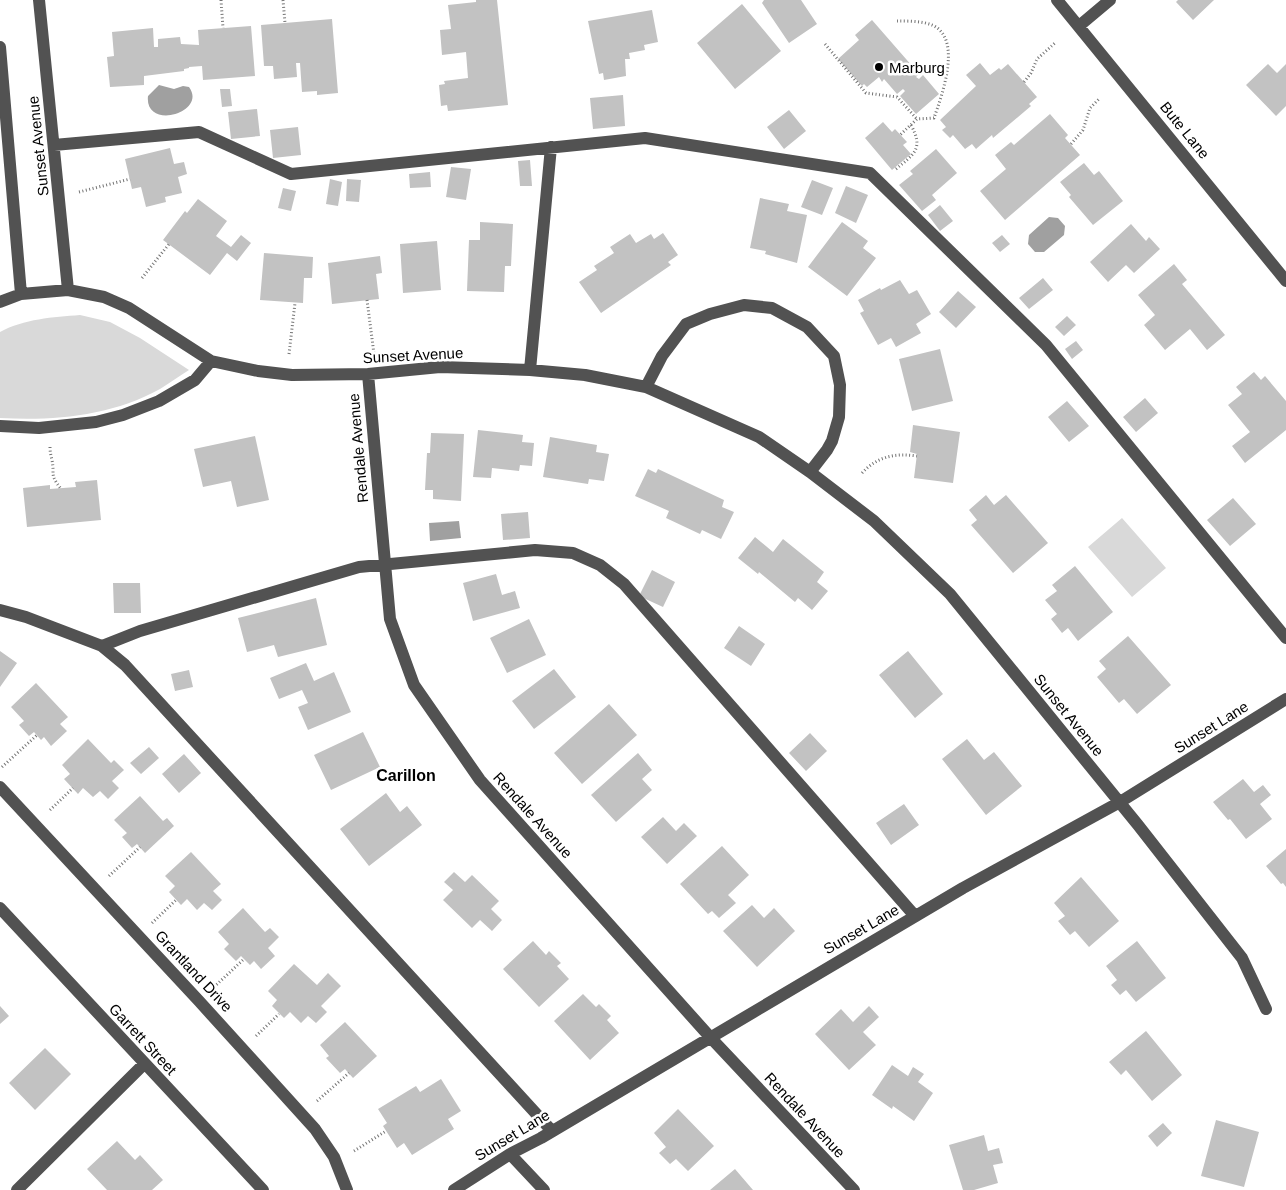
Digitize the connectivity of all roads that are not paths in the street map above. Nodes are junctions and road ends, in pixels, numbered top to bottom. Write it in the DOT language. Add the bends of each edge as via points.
graph roads {
  1 [pos="40,0"];
  2 [pos="1058,0"];
  3 [pos="1110,0"];
  4 [pos="1079,26"];
  5 [pos="0,47"];
  6 [pos="54,145"];
  7 [pos="551,147"];
  8 [pos="4,149"];
  9 [pos="1286,281"];
  10 [pos="68,290"];
  11 [pos="21,294"];
  12 [pos="0,302"];
  13 [pos="211,361"];
  14 [pos="530,370"];
  15 [pos="368,374"];
  16 [pos="646,388"];
  17 [pos="0,426"];
  18 [pos="810,472"];
  19 [pos="385,564"];
  20 [pos="0,610"];
  21 [pos="1286,638"];
  22 [pos="102,646"];
  23 [pos="1286,699"];
  24 [pos="0,787"];
  25 [pos="1120,802"];
  26 [pos="0,908"];
  27 [pos="915,916"];
  28 [pos="1266,1009"];
  29 [pos="710,1037"];
  30 [pos="144,1064"];
  31 [pos="552,1131"];
  32 [pos="510,1154"];
  33 [pos="17,1190"];
  34 [pos="263,1190"];
  35 [pos="347,1190"];
  36 [pos="454,1190"];
  37 [pos="544,1190"];
  38 [pos="854,1190"];
  1 -- 6 [label="street, Sunset Avenue"];
  2 -- 4 [label="street, Bute Lane"];
  3 -- 4 [label="street"];
  4 -- 9 [label="street, Bute Lane"];
  5 -- 8 [label="street, Sunset Avenue"];
  6 -- 7 [label="street" via="198,132 290,174"];
  6 -- 10 [label="street, Sunset Avenue"];
  7 -- 14 [label="street"];
  7 -- 21 [label="street" via="646,138 870,173 1046,345"];
  8 -- 11 [label="street, Sunset Avenue"];
  10 -- 11 [label="street, Sunset Avenue"];
  10 -- 13 [label="street, Sunset Avenue" via="104,297 129,308"];
  11 -- 12 [label="street, Sunset Avenue"];
  13 -- 15 [label="street, Sunset Avenue" via="292,375"];
  13 -- 17 [label="street" via="195,380 159,401 123,415 96,422 39,428"];
  14 -- 15 [label="street, Sunset Avenue" via="440,367"];
  14 -- 16 [label="street, Sunset Avenue" via="585,375"];
  15 -- 19 [label="street, Rendale Avenue"];
  16 -- 18 [label="street, Sunset Avenue" via="759,437"];
  16 -- 18 [label="street" via="662,356 686,324 744,305 772,308 807,328 834,356 840,385 839,417 832,441"];
  18 -- 25 [label="street, Sunset Avenue" via="874,521 950,594"];
  19 -- 22 [label="street" via="359,567 140,631"];
  19 -- 27 [label="street" via="535,550 573,553 600,565 624,584"];
  19 -- 29 [label="street, Rendale Avenue" via="390,619 414,685 480,780"];
  20 -- 22 [label="street"];
  22 -- 31 [label="street" via="132,672"];
  23 -- 25 [label="street, Sunset Lane"];
  24 -- 35 [label="street, Grantland Drive" via="315,1129 334,1156"];
  25 -- 27 [label="street, Sunset Lane"];
  25 -- 28 [label="street, Sunset Avenue" via="1242,958"];
  26 -- 30 [label="street, Garrett Street"];
  27 -- 29 [label="street, Sunset Lane"];
  29 -- 31 [label="street, Sunset Lane"];
  29 -- 38 [label="street, Rendale Avenue"];
  30 -- 33 [label="street"];
  30 -- 34 [label="street, Garrett Street"];
  31 -- 32 [label="street, Sunset Lane"];
  32 -- 36 [label="street, Sunset Lane"];
  32 -- 37 [label="street"];
}
